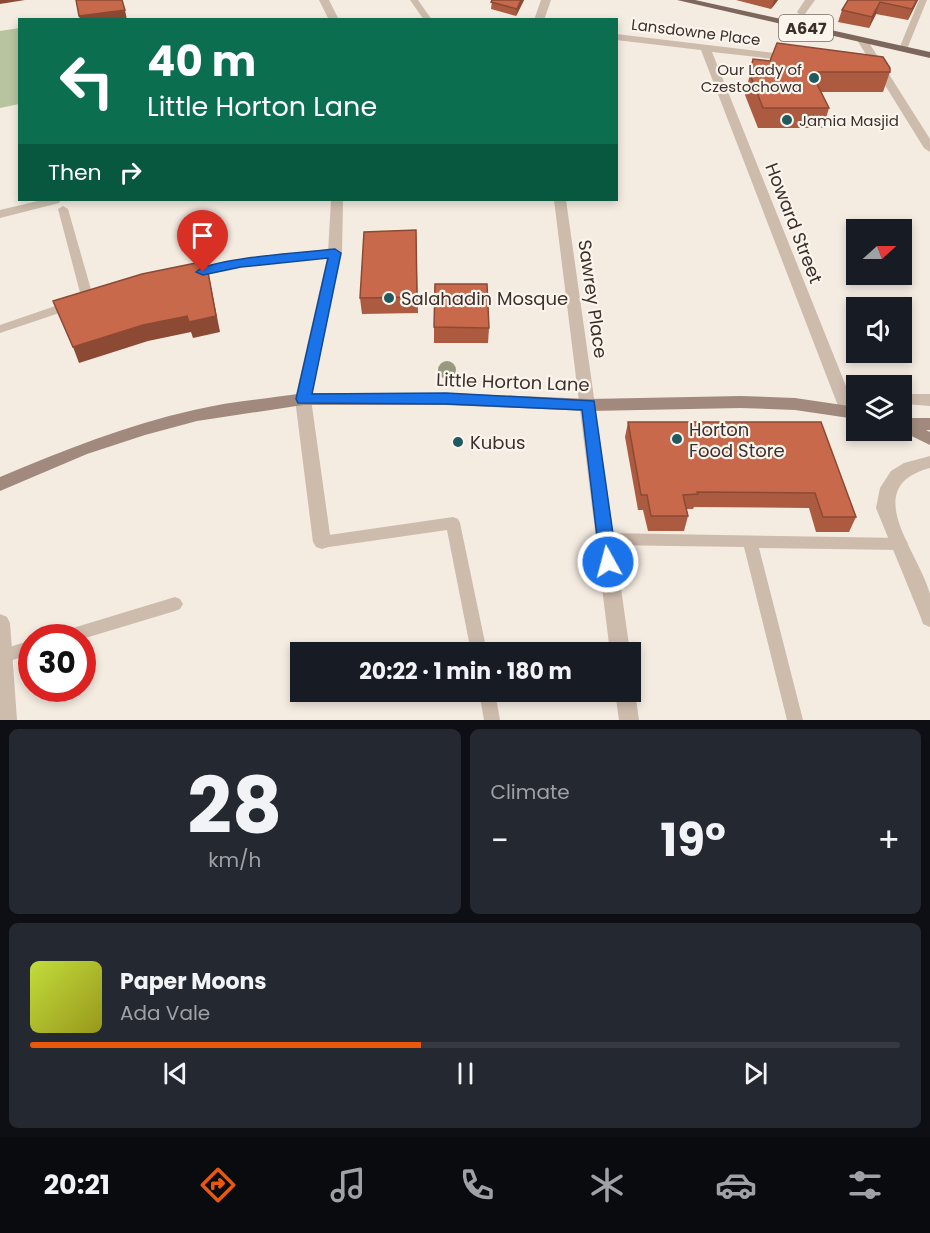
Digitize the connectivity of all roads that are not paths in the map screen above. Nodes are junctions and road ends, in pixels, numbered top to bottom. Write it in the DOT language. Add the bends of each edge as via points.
graph roads {
  1 [pos="324,0"];
  2 [pos="414,0"];
  3 [pos="546,0"];
  4 [pos="682,0"];
  5 [pos="810,0"];
  6 [pos="923,0"];
  7 [pos="709,3"];
  8 [pos="802,12"];
  9 [pos="333,18"];
  10 [pos="427,18"];
  11 [pos="539,18"];
  12 [pos="618,37"];
  13 [pos="862,40"];
  14 [pos="706,49"];
  15 [pos="903,49"];
  16 [pos="930,55"];
  17 [pos="802,60"];
  18 [pos="930,148"];
  19 [pos="337,201"];
  20 [pos="560,201"];
  21 [pos="59,204"];
  22 [pos="0,214"];
  23 [pos="335,253"];
  24 [pos="188,275"];
  25 [pos="0,328"];
  26 [pos="846,397"];
  27 [pos="303,399"];
  28 [pos="912,400"];
  29 [pos="930,400"];
  30 [pos="589,405"];
  31 [pos="846,411"];
  32 [pos="912,424"];
  33 [pos="930,424"];
  34 [pos="912,429"];
  35 [pos="930,439"];
  36 [pos="930,462"];
  37 [pos="0,484"];
  38 [pos="606,539"];
  39 [pos="750,541"];
  40 [pos="322,542"];
  41 [pos="901,543"];
  42 [pos="175,604"];
  43 [pos="930,618"];
  44 [pos="0,623"];
  45 [pos="96,628"];
  46 [pos="477,642"];
  47 [pos="619,642"];
  48 [pos="18,647"];
  49 [pos="1,648"];
  50 [pos="489,702"];
  51 [pos="626,702"];
  52 [pos="7,720"];
  53 [pos="492,720"];
  54 [pos="629,720"];
  55 [pos="795,720"];
  1 -- 9 [label="street"];
  2 -- 10 [label="lane"];
  3 -- 11 [label="street"];
  4 -- 7 [label="main road, A647"];
  5 -- 8 [label="street"];
  6 -- 15 [label="lane"];
  7 -- 13 [label="main road, A647"];
  12 -- 14 [label="street, Lansdowne Place"];
  13 -- 15 [label="main road, A647"];
  13 -- 18 [label="street" via="873,68"];
  14 -- 17 [label="street, Lansdowne Place" via="767,60"];
  14 -- 26 [label="street, Howard Street"];
  15 -- 16 [label="main road, A647"];
  19 -- 23 [label="street"];
  20 -- 30 [label="street, Sawrey Place"];
  21 -- 22 [label="street"];
  21 -- 25 [label="lane" via="93,298"];
  23 -- 24 [label="lane" via="241,264"];
  23 -- 27 [label="street"];
  27 -- 30 [label="street, Little Horton Lane"];
  27 -- 37 [label="street, Little Horton Lane" via="197,415 143,429"];
  27 -- 40 [label="street"];
  28 -- 29 [label="street"];
  30 -- 31 [label="street, Little Horton Lane" via="741,402"];
  30 -- 38 [label="street, Sawrey Place"];
  32 -- 33 [label="street"];
  34 -- 35 [label="street"];
  36 -- 41 [label="street" via="907,468 892,479 887,491 885,508"];
  38 -- 39 [label="lane"];
  38 -- 47 [label="street, Sawrey Place"];
  39 -- 41 [label="lane"];
  39 -- 55 [label="lane"];
  40 -- 46 [label="lane" via="453,523"];
  41 -- 43 [label="street"];
  42 -- 45 [label="lane"];
  44 -- 49 [label="street"];
  48 -- 49 [label="lane"];
  49 -- 52 [label="street"];
  50 -- 53 [label="lane"];
  51 -- 54 [label="street"];
}
